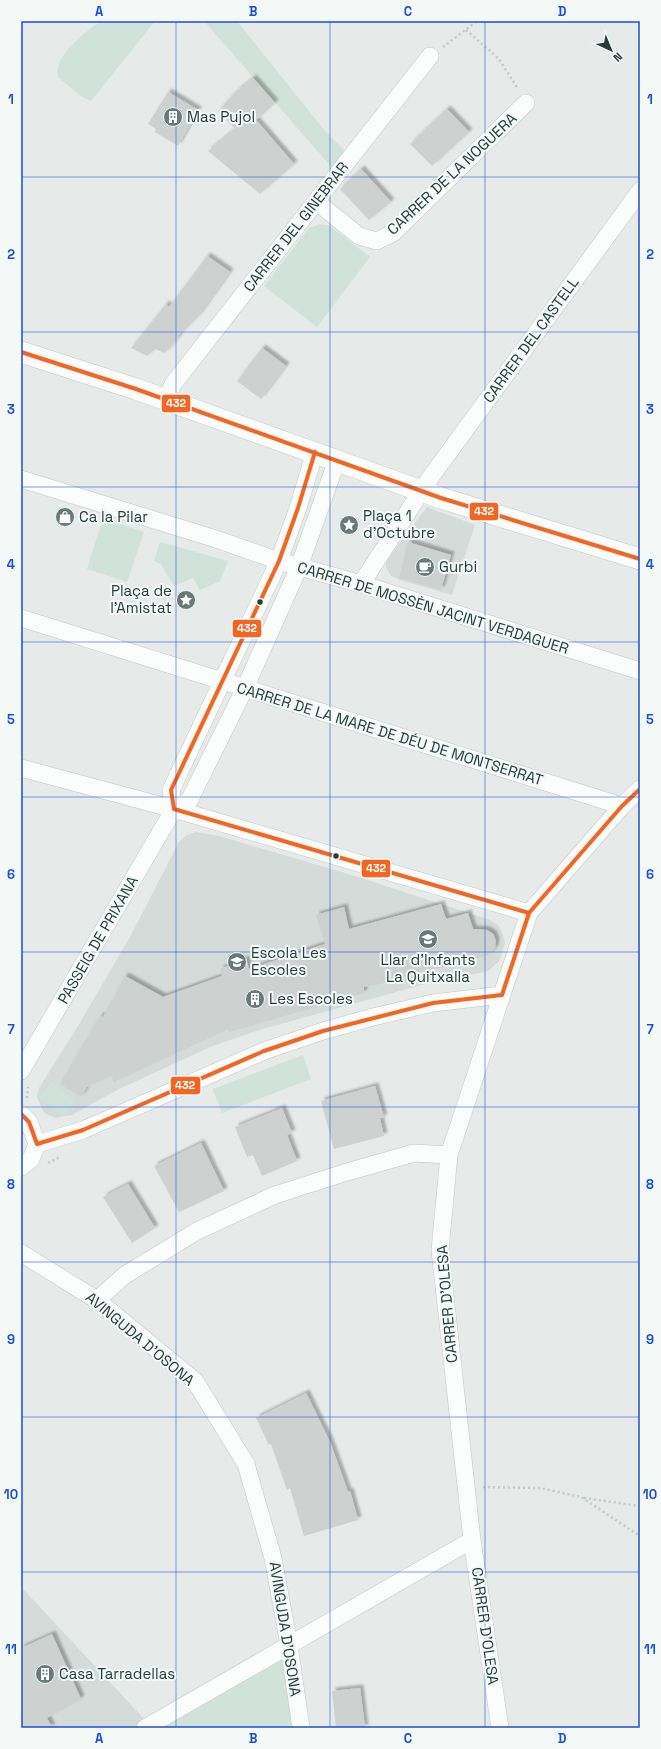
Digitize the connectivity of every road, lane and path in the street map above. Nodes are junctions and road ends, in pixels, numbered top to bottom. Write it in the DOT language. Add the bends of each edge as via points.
graph roads {
  1 [pos="477,21"];
  2 [pos="466,30"];
  3 [pos="430,56"];
  4 [pos="526,104"];
  5 [pos="640,191"];
  6 [pos="317,202"];
  7 [pos="21,352"];
  8 [pos="166,399"];
  9 [pos="315,452"];
  10 [pos="337,460"];
  11 [pos="21,479"];
  12 [pos="422,490"];
  13 [pos="640,559"];
  14 [pos="279,561"];
  15 [pos="299,567"];
  16 [pos="361,584"];
  17 [pos="21,618"];
  18 [pos="640,671"];
  19 [pos="223,682"];
  20 [pos="245,688"];
  21 [pos="21,768"];
  22 [pos="640,789"];
  23 [pos="622,806"];
  24 [pos="174,809"];
  25 [pos="529,913"];
  26 [pos="502,995"];
  27 [pos="26,1077"];
  28 [pos="24,1108"];
  29 [pos="37,1144"];
  30 [pos="449,1155"];
  31 [pos="61,1156"];
  32 [pos="45,1164"];
  33 [pos="21,1167"];
  34 [pos="21,1253"];
  35 [pos="97,1300"];
  36 [pos="466,1487"];
  37 [pos="581,1497"];
  38 [pos="640,1506"];
  39 [pos="640,1536"];
  40 [pos="472,1540"];
  41 [pos="289,1645"];
  42 [pos="145,1728"];
  43 [pos="301,1728"];
  44 [pos="500,1728"];
  1 -- 2 [label="path"];
  2 -- 3 [label="path"];
  2 -- 4 [label="path" via="499,59"];
  3 -- 6 [label="street, CARRER DEL GINEBRAR"];
  4 -- 6 [label="street, CARRER DE LA NOGUERA" via="393,233 377,241 359,236"];
  5 -- 12 [label="street, CARRER DEL CASTELL"];
  6 -- 8 [label="street, CARRER DEL GINEBRAR" via="173,384"];
  7 -- 8 [label="street"];
  8 -- 9 [label="street"];
  9 -- 10 [label="street"];
  9 -- 14 [label="street"];
  10 -- 12 [label="street"];
  10 -- 15 [label="street, PASSEIG DE PRIXANA"];
  11 -- 14 [label="street, CARRER DE MOSSÈN JACINT VERDAGUER"];
  12 -- 13 [label="street"];
  12 -- 16 [label="street"];
  14 -- 15 [label="street, CARRER DE MOSSÈN JACINT VERDAGUER"];
  14 -- 19 [label="street"];
  15 -- 16 [label="street, CARRER DE MOSSÈN JACINT VERDAGUER"];
  15 -- 20 [label="street, PASSEIG DE PRIXANA"];
  16 -- 18 [label="street, CARRER DE MOSSÈN JACINT VERDAGUER"];
  17 -- 19 [label="street, CARRER DE LA MARE DE DÉU DE MONTSERRAT"];
  19 -- 20 [label="street, CARRER DE LA MARE DE DÉU DE MONTSERRAT"];
  19 -- 24 [label="street" via="170,790"];
  20 -- 23 [label="street, CARRER DE LA MARE DE DÉU DE MONTSERRAT"];
  20 -- 24 [label="street, PASSEIG DE PRIXANA" via="189,801"];
  21 -- 24 [label="street"];
  22 -- 23 [label="street, CARRER D'OLESA"];
  23 -- 25 [label="street, CARRER D'OLESA"];
  24 -- 25 [label="street"];
  24 -- 27 [label="street, PASSEIG DE PRIXANA"];
  25 -- 26 [label="street, CARRER D'OLESA"];
  26 -- 29 [label="street" via="433,1003 323,1031 264,1051 79,1132"];
  26 -- 30 [label="street, CARRER D'OLESA"];
  27 -- 28 [label="path"];
  28 -- 29 [label="street"];
  29 -- 33 [label="street" via="31,1159"];
  30 -- 35 [label="street" via="414,1153 276,1195 197,1232 125,1275"];
  30 -- 36 [label="street, CARRER D'OLESA" via="440,1250"];
  31 -- 32 [label="path"];
  34 -- 35 [label="street, AVINGUDA D'OSONA"];
  35 -- 41 [label="street, AVINGUDA D'OSONA" via="195,1381 246,1464 273,1558"];
  36 -- 37 [label="path" via="540,1488"];
  36 -- 40 [label="street, CARRER D'OLESA"];
  37 -- 38 [label="path"];
  37 -- 39 [label="path"];
  40 -- 41 [label="street"];
  40 -- 44 [label="street, CARRER D'OLESA"];
  41 -- 42 [label="street"];
  41 -- 43 [label="street, AVINGUDA D'OSONA"];
}
